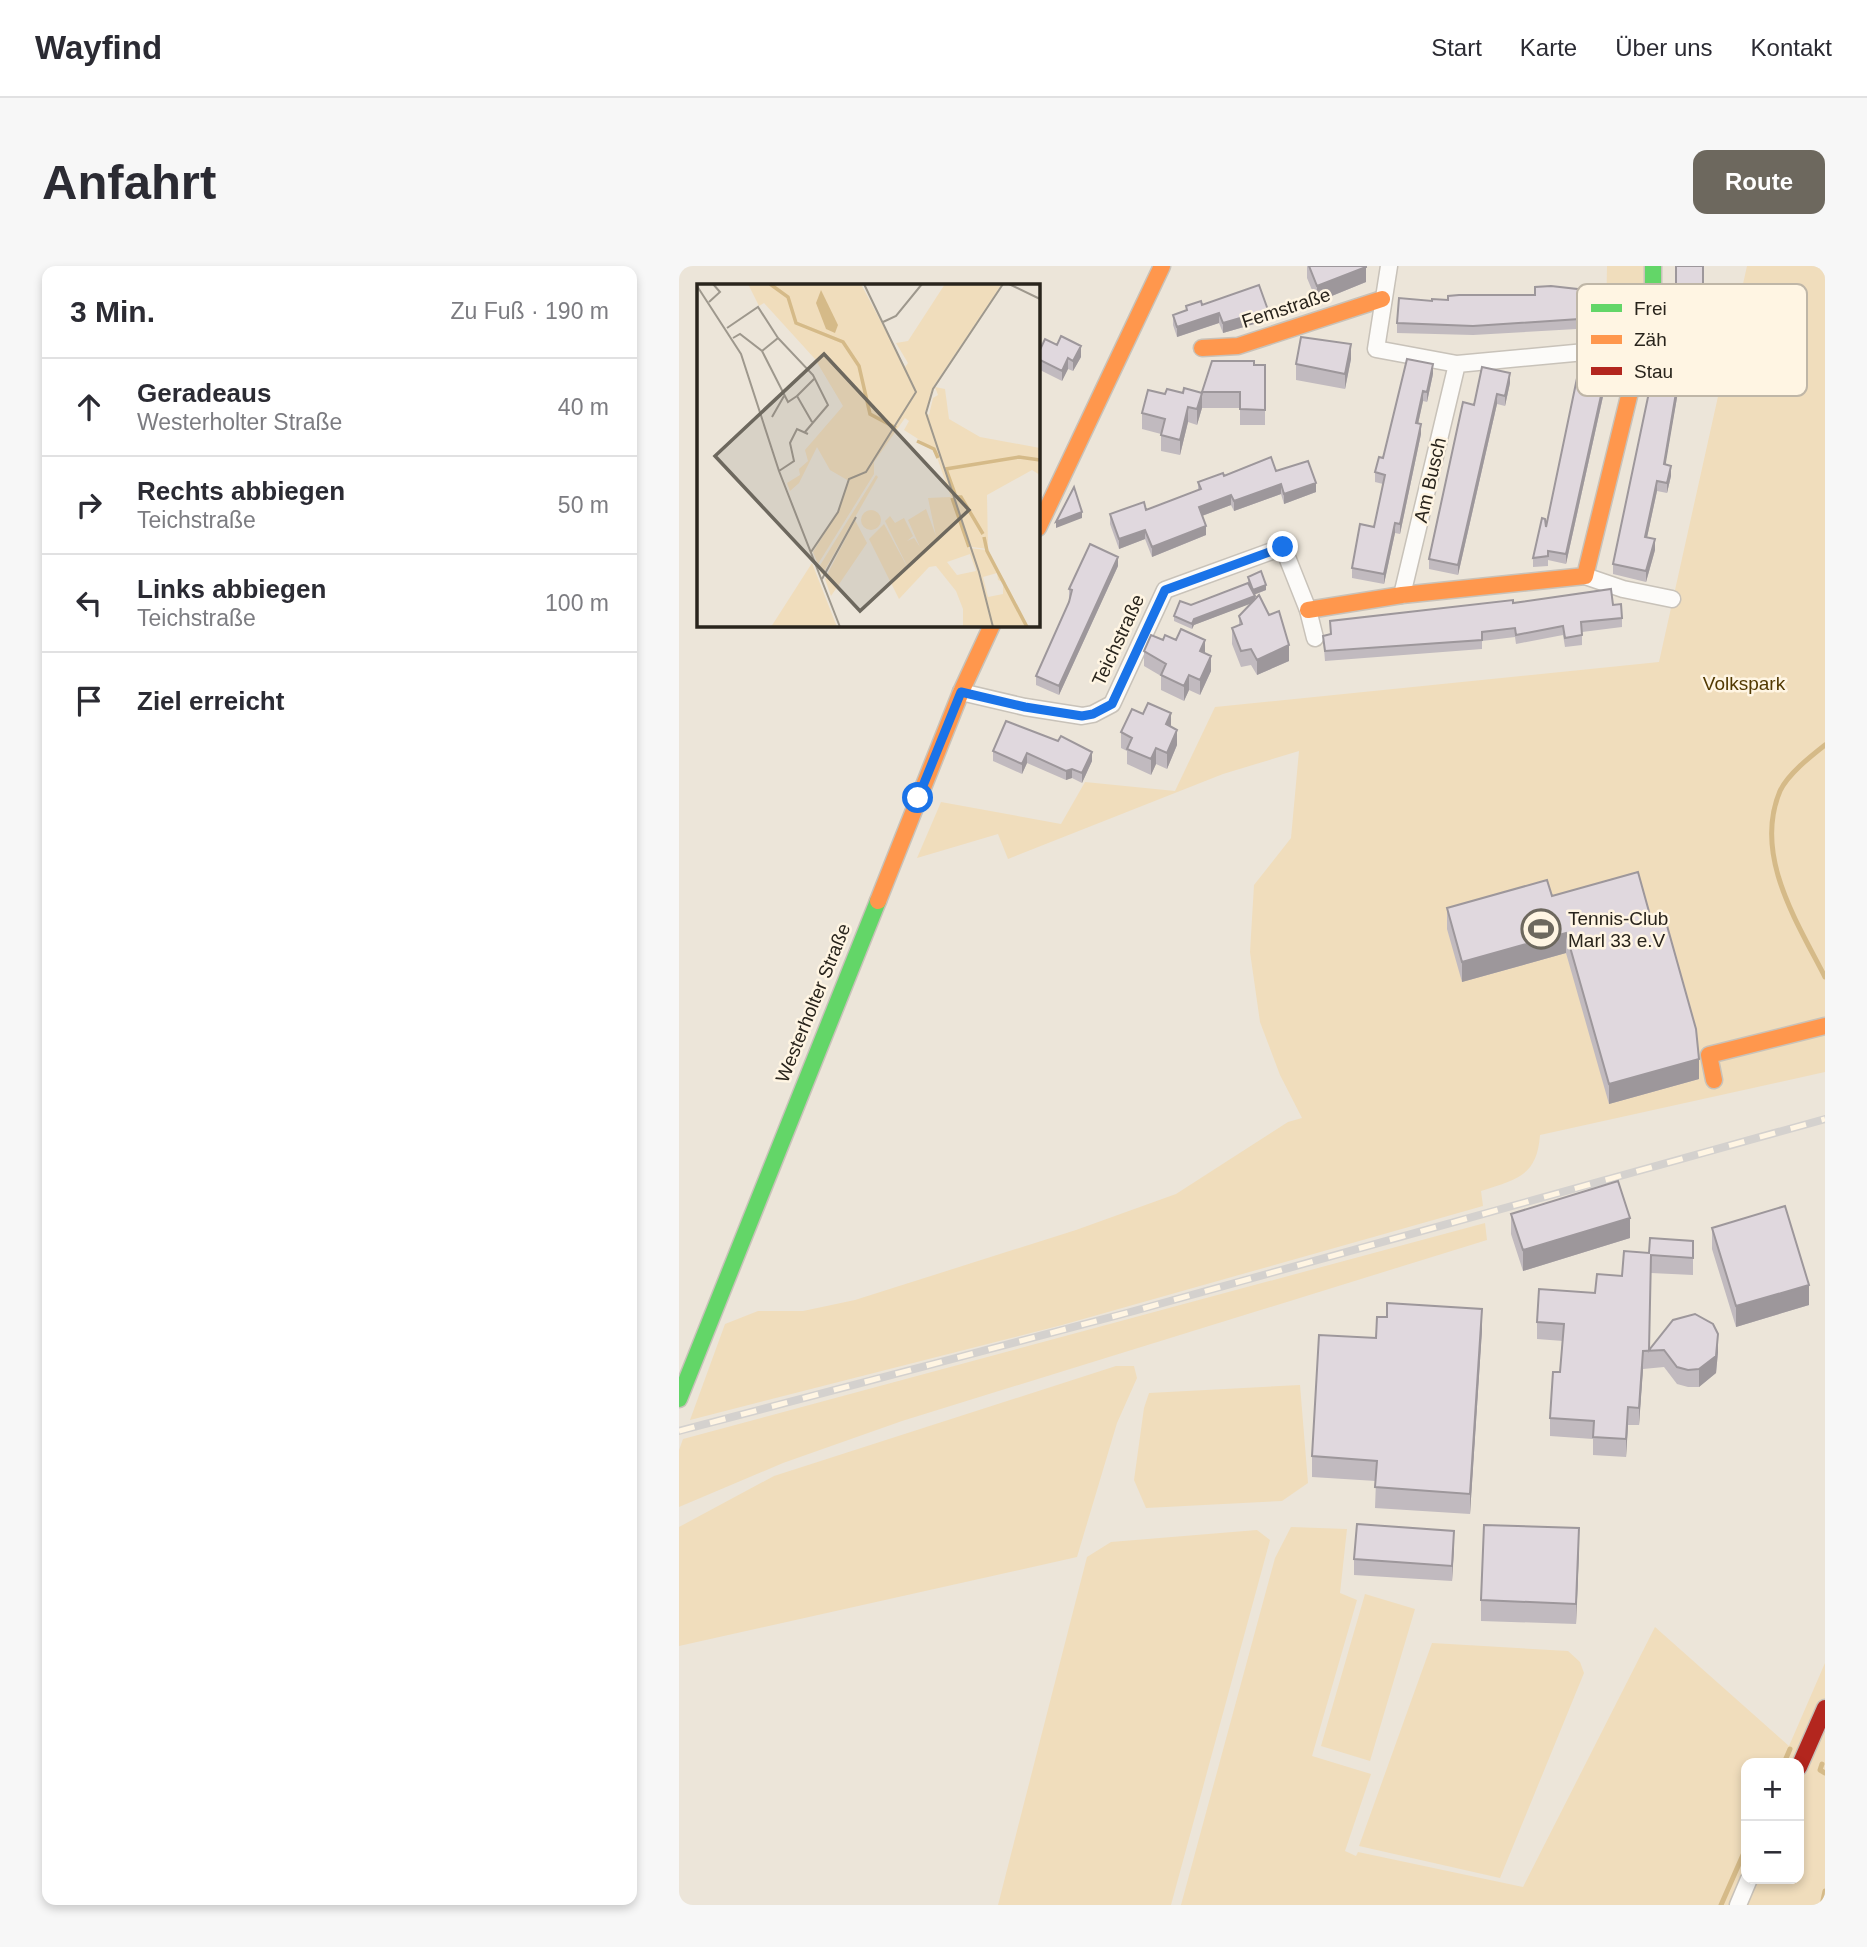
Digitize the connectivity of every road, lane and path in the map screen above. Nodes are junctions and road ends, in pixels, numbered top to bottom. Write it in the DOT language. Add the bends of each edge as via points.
graph roads {
  1 [pos="1162,266"];
  2 [pos="1389,266"];
  3 [pos="1653,266"];
  4 [pos="1653,284"];
  5 [pos="1382,299"];
  6 [pos="1202,348"];
  7 [pos="1577,353"];
  8 [pos="1457,364"];
  9 [pos="1627,396"];
  10 [pos="1039,526"];
  11 [pos="1585,576"];
  12 [pos="1402,595"];
  13 [pos="1672,599"];
  14 [pos="1308,610"];
  15 [pos="992,626"];
  16 [pos="1315,638"];
  17 [pos="961,692"];
  18 [pos="1825,1026"];
  19 [pos="1714,1080"];
  20 [pos="679,1399"];
  21 [pos="1825,1708"];
  22 [pos="1803,1758"];
  23 [pos="1747,1884"];
  24 [pos="1738,1905"];
  1 -- 10 [label="main road"];
  2 -- 5 [label="street"];
  3 -- 4 [label="main road"];
  5 -- 6 [label="main road, Femstraße" via="1238,346"];
  5 -- 8 [label="street" via="1376,349"];
  7 -- 8 [label="street"];
  8 -- 12 [label="street, Am Busch"];
  9 -- 11 [label="main road"];
  11 -- 12 [label="main road"];
  11 -- 13 [label="street"];
  12 -- 14 [label="main road"];
  14 -- 16 [label="street, Teichstraße"];
  14 -- 17 [label="street, Teichstraße" via="1283,547 1165,590 1112,704 1093,714 1025,707"];
  15 -- 17 [label="main road, Westerholter Straße"];
  17 -- 20 [label="main road, Westerholter Straße"];
  18 -- 19 [label="main road" via="1709,1055"];
  21 -- 22 [label="main road"];
  23 -- 24 [label="street"];
}
